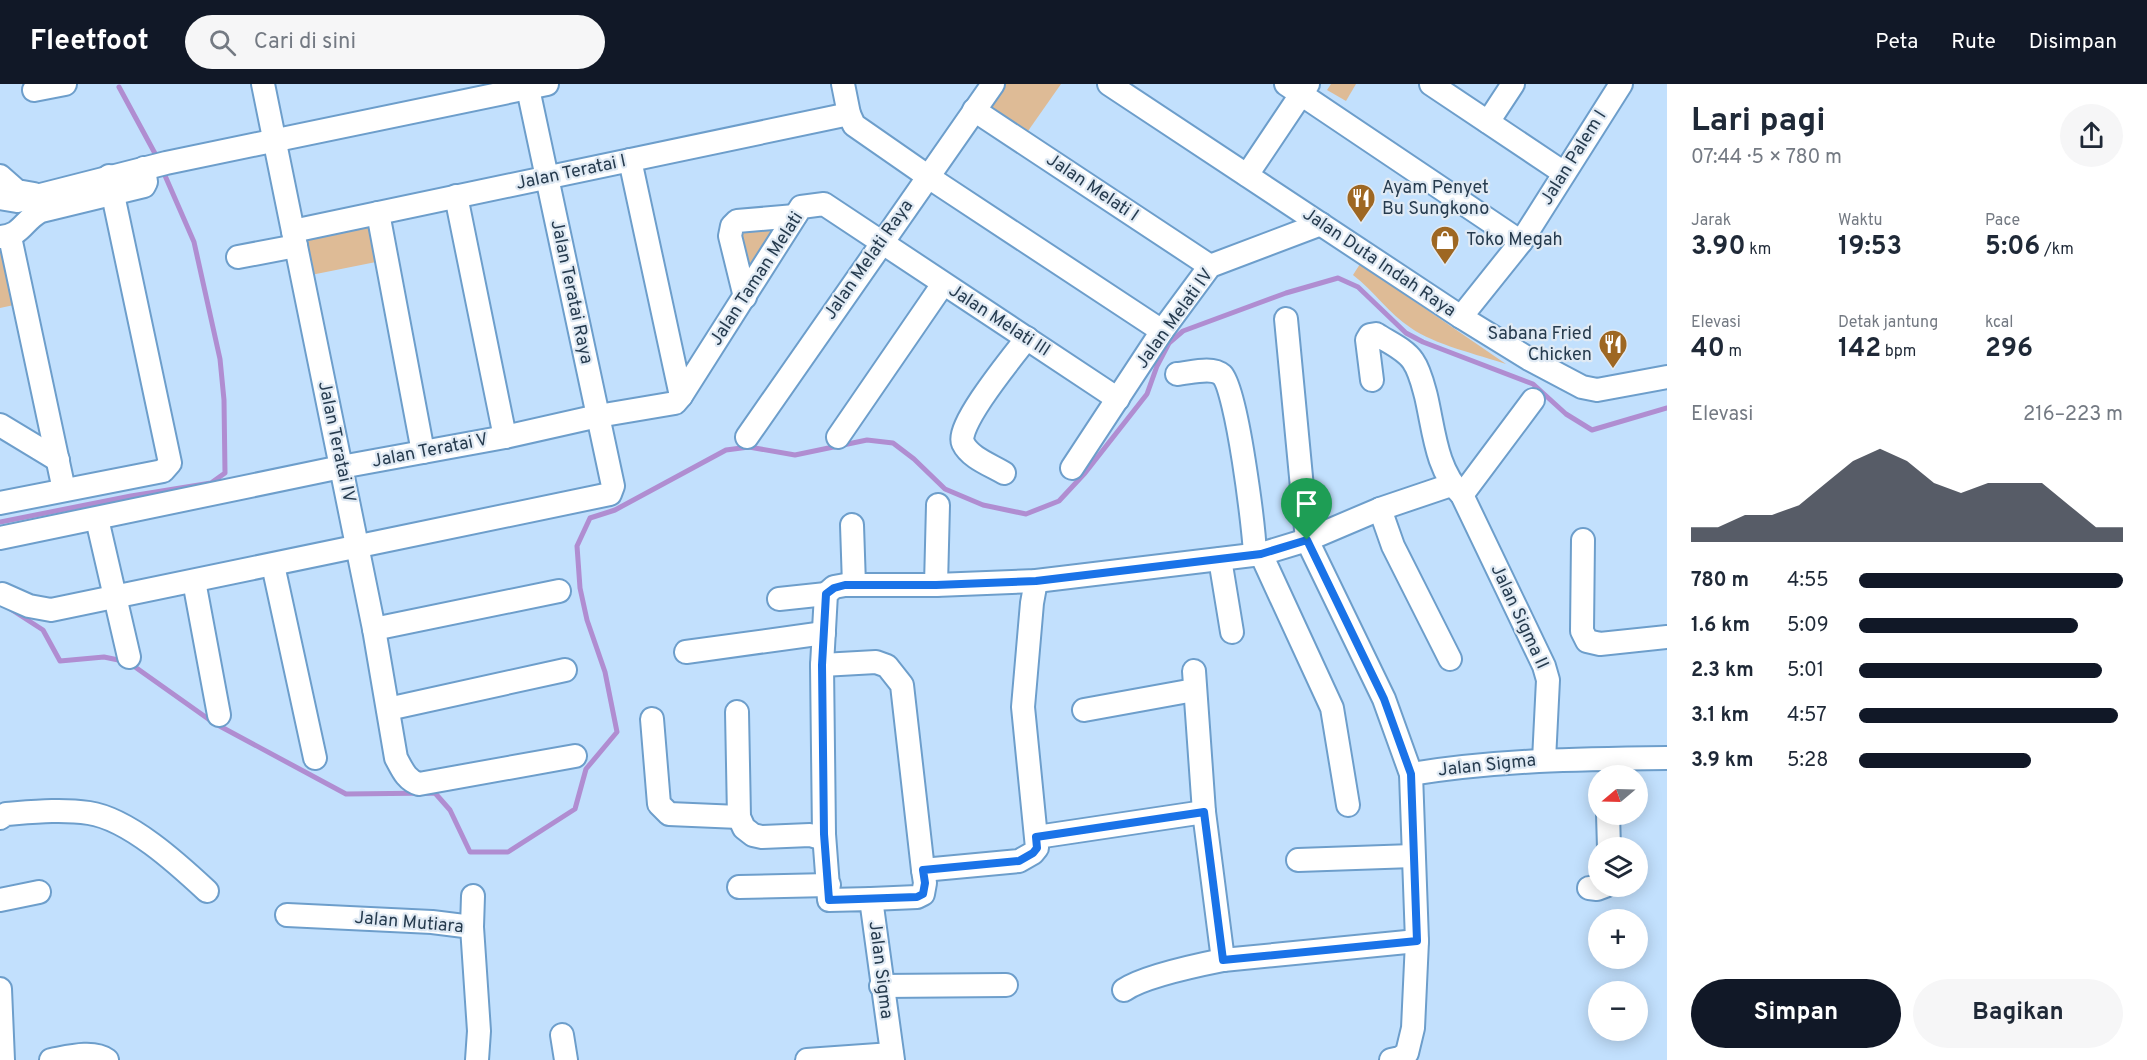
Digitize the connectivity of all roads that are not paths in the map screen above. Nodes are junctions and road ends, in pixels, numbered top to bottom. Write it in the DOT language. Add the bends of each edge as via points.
graph roads {
  1 [pos="64,84"];
  2 [pos="263,84"];
  3 [pos="843,84"];
  4 [pos="993,84"];
  5 [pos="1109,84"];
  6 [pos="1431,84"];
  7 [pos="1513,84"];
  8 [pos="1621,84"];
  9 [pos="534,85"];
  10 [pos="1299,88"];
  11 [pos="34,90"];
  12 [pos="974,110"];
  13 [pos="849,114"];
  14 [pos="1488,122"];
  15 [pos="275,140"];
  16 [pos="630,160"];
  17 [pos="922,172"];
  18 [pos="1564,173"];
  19 [pos="1247,175"];
  20 [pos="547,178"];
  21 [pos="111,185"];
  22 [pos="1,188"];
  23 [pos="456,196"];
  24 [pos="378,213"];
  25 [pos="795,216"];
  26 [pos="1321,224"];
  27 [pos="5,237"];
  28 [pos="295,238"];
  29 [pos="881,242"];
  30 [pos="1521,242"];
  31 [pos="238,257"];
  32 [pos="1210,266"];
  33 [pos="943,284"];
  34 [pos="746,297"];
  35 [pos="1461,317"];
  36 [pos="1286,320"];
  37 [pos="1162,331"];
  38 [pos="1027,338"];
  39 [pos="1177,374"];
  40 [pos="1667,377"];
  41 [pos="1372,380"];
  42 [pos="681,396"];
  43 [pos="1118,399"];
  44 [pos="1529,406"];
  45 [pos="598,416"];
  46 [pos="0,425"];
  47 [pos="505,437"];
  48 [pos="747,437"];
  49 [pos="838,437"];
  50 [pos="423,452"];
  51 [pos="58,460"];
  52 [pos="342,467"];
  53 [pos="1072,468"];
  54 [pos="1004,473"];
  55 [pos="64,490"];
  56 [pos="1457,490"];
  57 [pos="0,503"];
  58 [pos="938,505"];
  59 [pos="1380,509"];
  60 [pos="97,519"];
  61 [pos="852,525"];
  62 [pos="0,538"];
  63 [pos="1307,540"];
  64 [pos="1583,540"];
  65 [pos="358,547"];
  66 [pos="1258,555"];
  67 [pos="1220,559"];
  68 [pos="273,565"];
  69 [pos="194,580"];
  70 [pos="1036,581"];
  71 [pos="854,585"];
  72 [pos="936,585"];
  73 [pos="559,591"];
  74 [pos="2,594"];
  75 [pos="826,594"];
  76 [pos="116,596"];
  77 [pos="779,599"];
  78 [pos="374,629"];
  79 [pos="1232,632"];
  80 [pos="824,633"];
  81 [pos="1667,638"];
  82 [pos="686,652"];
  83 [pos="129,657"];
  84 [pos="1450,659"];
  85 [pos="822,665"];
  86 [pos="565,670"];
  87 [pos="388,709"];
  88 [pos="1084,710"];
  89 [pos="737,712"];
  90 [pos="219,715"];
  91 [pos="652,719"];
  92 [pos="810,728"];
  93 [pos="575,756"];
  94 [pos="315,758"];
  95 [pos="1667,758"];
  96 [pos="1544,760"];
  97 [pos="1588,765"];
  98 [pos="1620,765"];
  99 [pos="1411,774"];
  100 [pos="1348,805"];
  101 [pos="1204,812"];
  102 [pos="739,817"];
  103 [pos="0,818"];
  104 [pos="817,835"];
  105 [pos="1036,837"];
  106 [pos="1413,856"];
  107 [pos="1298,860"];
  108 [pos="923,870"];
  109 [pos="829,885"];
  110 [pos="739,888"];
  111 [pos="207,891"];
  112 [pos="39,892"];
  113 [pos="473,896"];
  114 [pos="871,899"];
  115 [pos="0,900"];
  116 [pos="286,915"];
  117 [pos="472,927"];
  118 [pos="1417,941"];
  119 [pos="1223,960"];
  120 [pos="1006,985"];
  121 [pos="881,986"];
  122 [pos="0,989"];
  123 [pos="1124,990"];
  124 [pos="562,1035"];
  125 [pos="892,1057"];
  126 [pos="3,1060"];
  127 [pos="51,1060"];
  128 [pos="107,1060"];
  129 [pos="477,1060"];
  130 [pos="566,1060"];
  131 [pos="807,1060"];
  132 [pos="1391,1060"];
  1 -- 11 [label="street"];
  2 -- 15 [label="street, Jalan Teratai IV"];
  3 -- 13 [label="street"];
  4 -- 12 [label="street, Jalan Melati Raya"];
  5 -- 19 [label="street, Jalan Duta Indah Raya"];
  6 -- 14 [label="street"];
  7 -- 14 [label="street"];
  8 -- 18 [label="street, Jalan Palem I"];
  9 -- 15 [label="street"];
  9 -- 20 [label="street, Jalan Teratai Raya"];
  10 -- 19 [label="street"];
  10 -- 30 [label="street"];
  12 -- 17 [label="street, Jalan Melati Raya"];
  12 -- 32 [label="street, Jalan Melati I"];
  13 -- 16 [label="street, Jalan Teratai I"];
  13 -- 17 [label="street" via="854,125"];
  14 -- 18 [label="street"];
  15 -- 21 [label="street" via="154,165 144,186"];
  15 -- 28 [label="street, Jalan Teratai IV"];
  16 -- 20 [label="street, Jalan Teratai I"];
  16 -- 42 [label="street"];
  17 -- 29 [label="street, Jalan Melati Raya"];
  17 -- 37 [label="street"];
  18 -- 30 [label="street, Jalan Palem I"];
  19 -- 26 [label="street, Jalan Duta Indah Raya"];
  20 -- 23 [label="street, Jalan Teratai I"];
  20 -- 45 [label="street, Jalan Teratai Raya"];
  21 -- 22 [label="street" via="38,194 17,201"];
  21 -- 27 [label="street" via="41,211"];
  21 -- 55 [label="street" via="170,459 163,471"];
  23 -- 24 [label="street, Jalan Teratai I"];
  23 -- 47 [label="street"];
  24 -- 28 [label="street, Jalan Teratai I"];
  24 -- 50 [label="street"];
  25 -- 29 [label="street, Jalan Taman Melati" via="801,207 824,204"];
  25 -- 34 [label="street, Jalan Taman Melati"];
  25 -- 34 [label="street" via="737,222 732,226 730,236"];
  26 -- 32 [label="street, Jalan Melati IV"];
  26 -- 35 [label="street, Jalan Duta Indah Raya"];
  27 -- 51 [label="street"];
  28 -- 31 [label="street, Jalan Teratai I"];
  28 -- 52 [label="street, Jalan Teratai IV"];
  29 -- 33 [label="street, Jalan Melati III"];
  29 -- 48 [label="street, Jalan Melati Raya"];
  30 -- 35 [label="street, Jalan Palem I"];
  32 -- 37 [label="street, Jalan Melati IV"];
  33 -- 38 [label="street, Jalan Melati III"];
  33 -- 49 [label="street"];
  34 -- 42 [label="street, Jalan Taman Melati"];
  35 -- 40 [label="street, Jalan Duta Indah Raya" via="1581,387 1597,390"];
  36 -- 63 [label="street"];
  37 -- 43 [label="street, Jalan Melati IV"];
  38 -- 43 [label="street, Jalan Melati III"];
  38 -- 54 [label="street" via="968,418 961,437 972,454"];
  39 -- 66 [label="street" via="1213,371 1227,381"];
  41 -- 56 [label="street, Jalan Sigma II" via="1367,340 1376,334 1414,361 1423,382 1443,470"];
  42 -- 45 [label="street, Jalan Teratai V" via="675,403"];
  43 -- 53 [label="street, Jalan Melati IV"];
  44 -- 56 [label="street"];
  45 -- 47 [label="street, Jalan Teratai V"];
  45 -- 65 [label="street, Jalan Teratai Raya" via="613,486 610,494"];
  46 -- 51 [label="street"];
  47 -- 50 [label="street, Jalan Teratai V"];
  50 -- 52 [label="street, Jalan Teratai V"];
  51 -- 55 [label="street"];
  52 -- 60 [label="street, Jalan Teratai V"];
  52 -- 65 [label="street, Jalan Teratai IV"];
  55 -- 57 [label="street"];
  56 -- 59 [label="street"];
  56 -- 96 [label="street, Jalan Sigma II" via="1544,666 1548,680"];
  58 -- 72 [label="street"];
  59 -- 63 [label="street"];
  59 -- 84 [label="street" via="1393,546"];
  60 -- 62 [label="street, Jalan Teratai V"];
  60 -- 76 [label="street"];
  61 -- 71 [label="street"];
  63 -- 66 [label="street"];
  63 -- 99 [label="street" via="1384,699"];
  64 -- 81 [label="street" via="1582,631 1587,641 1600,644"];
  65 -- 68 [label="street"];
  65 -- 78 [label="street, Jalan Teratai IV"];
  66 -- 67 [label="street"];
  66 -- 100 [label="street" via="1332,708"];
  67 -- 70 [label="street"];
  67 -- 79 [label="street"];
  68 -- 69 [label="street"];
  68 -- 94 [label="street"];
  69 -- 76 [label="street"];
  69 -- 90 [label="street"];
  70 -- 72 [label="street"];
  70 -- 105 [label="street" via="1023,707"];
  71 -- 72 [label="street"];
  71 -- 75 [label="street" via="834,588"];
  73 -- 78 [label="street"];
  74 -- 76 [label="street" via="29,606 51,610"];
  75 -- 77 [label="street"];
  75 -- 80 [label="street"];
  76 -- 83 [label="street"];
  78 -- 87 [label="street, Jalan Teratai IV"];
  80 -- 82 [label="street"];
  80 -- 85 [label="street"];
  85 -- 104 [label="street"];
  85 -- 108 [label="street" via="876,662 887,666 902,685"];
  86 -- 87 [label="street"];
  87 -- 93 [label="street, Jalan Teratai IV" via="396,758 412,782 426,784"];
  88 -- 101 [label="street" via="1194,680"];
  89 -- 102 [label="street"];
  91 -- 102 [label="street" via="662,809 669,814"];
  92 -- 104 [label="street"];
  95 -- 98 [label="street, Jalan Sigma"];
  96 -- 97 [label="street, Jalan Sigma"];
  96 -- 99 [label="street, Jalan Sigma" via="1467,765"];
  99 -- 106 [label="street"];
  101 -- 105 [label="street"];
  101 -- 119 [label="street"];
  102 -- 104 [label="street" via="753,835"];
  103 -- 111 [label="street" via="6,814 50,811 90,813 112,820 175,862"];
  104 -- 109 [label="street"];
  105 -- 108 [label="street" via="1037,848 1019,861"];
  106 -- 107 [label="street"];
  106 -- 118 [label="street"];
  108 -- 114 [label="street" via="923,894"];
  109 -- 110 [label="street"];
  109 -- 114 [label="street, Jalan Sigma" via="829,900"];
  112 -- 115 [label="street"];
  113 -- 117 [label="street"];
  114 -- 121 [label="street, Jalan Sigma"];
  116 -- 117 [label="street, Jalan Mutiara"];
  117 -- 129 [label="street, Jalan Mutiara" via="479,1030"];
  118 -- 119 [label="street"];
  118 -- 132 [label="street" via="1411,1041 1407,1053"];
  119 -- 123 [label="street" via="1155,977"];
  120 -- 121 [label="street"];
  121 -- 125 [label="street, Jalan Sigma"];
  122 -- 126 [label="street"];
  124 -- 130 [label="street"];
  125 -- 131 [label="street"];
  127 -- 128 [label="street" via="97,1055"];
}
